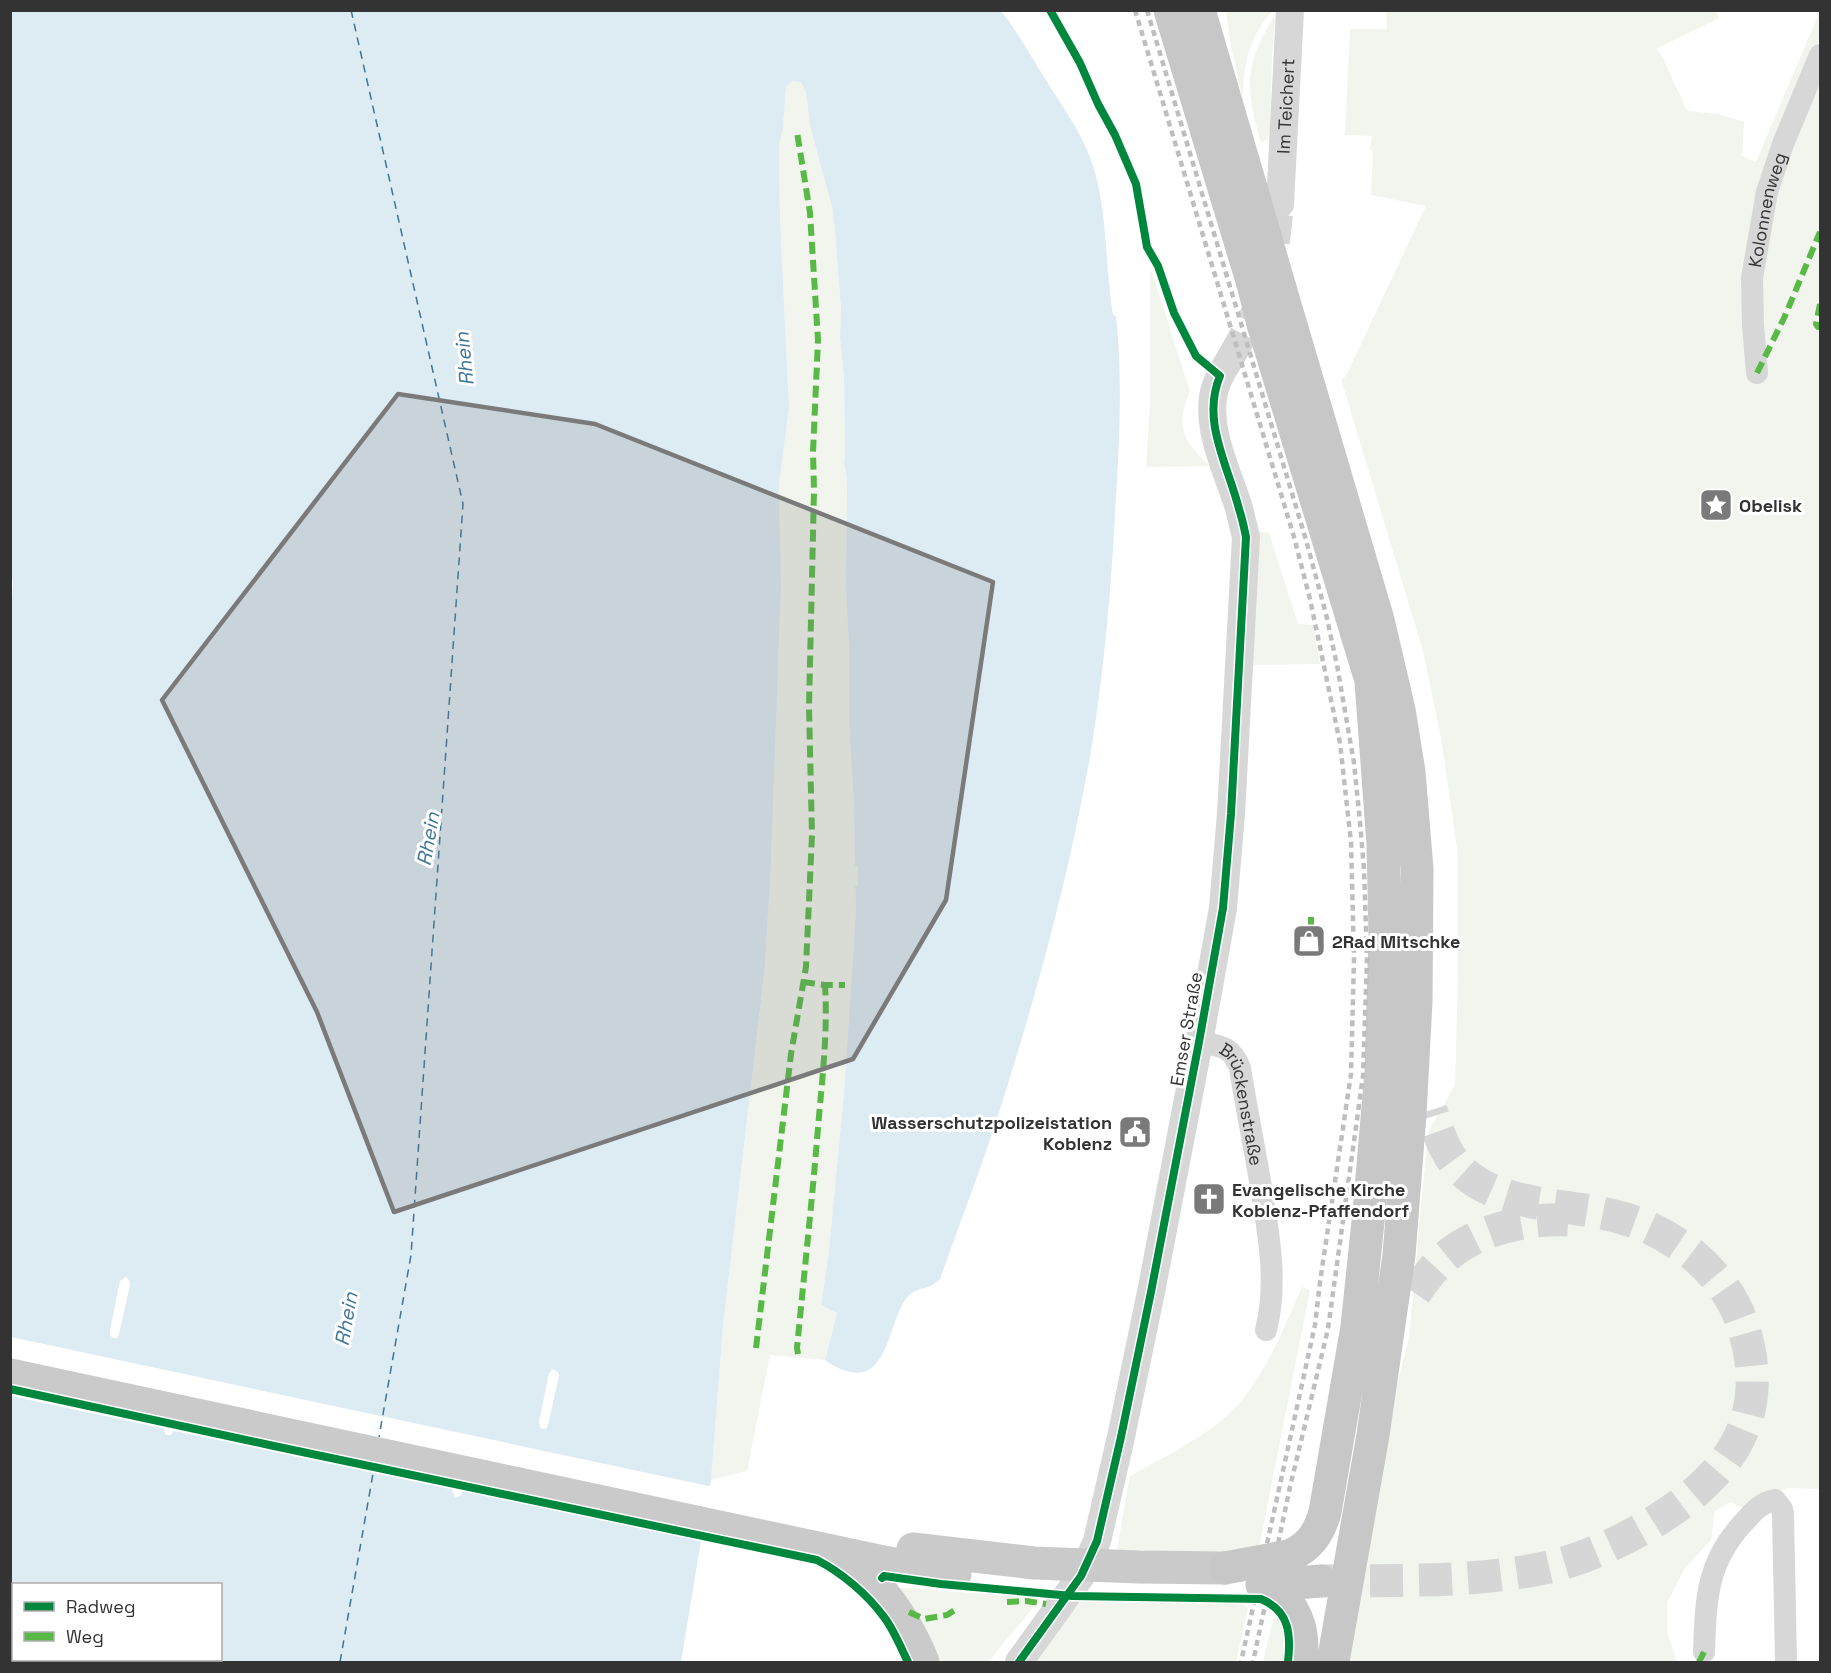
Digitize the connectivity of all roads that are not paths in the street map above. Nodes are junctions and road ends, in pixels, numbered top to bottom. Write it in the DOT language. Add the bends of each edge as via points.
graph roads {
  1 [pos="1290,10"];
  2 [pos="1193,19"];
  3 [pos="1821,55"];
  4 [pos="1266,197"];
  5 [pos="1267,286"];
  6 [pos="1230,359"];
  7 [pos="1757,373"];
  8 [pos="1371,682"];
  9 [pos="1416,1002"];
  10 [pos="1199,1042"];
  11 [pos="1431,1110"];
  12 [pos="1415,1293"];
  13 [pos="1266,1330"];
  14 [pos="1386,1353"];
  15 [pos="10,1359"];
  16 [pos="10,1374"];
  17 [pos="780,1531"];
  18 [pos="839,1552"];
  19 [pos="1225,1568"];
  20 [pos="1322,1574"];
  21 [pos="1280,1578"];
  22 [pos="1704,1652"];
  23 [pos="923,1662"];
  24 [pos="1019,1662"];
  25 [pos="1301,1662"];
  26 [pos="1318,1662"];
  27 [pos="1333,1662"];
  28 [pos="1786,1662"];
  1 -- 4 [label="street, Im Teichert"];
  2 -- 4 [label="highway"];
  2 -- 5 [label="highway"];
  3 -- 7 [label="street, Kolonnenweg" via="1767,192 1752,278"];
  4 -- 5 [label="highway, bridge"];
  5 -- 8 [label="highway, bridge" via="1263,324"];
  5 -- 9 [label="highway" via="1378,620 1399,710 1416,832"];
  6 -- 10 [label="street, Emser Straße" via="1215,386 1212,415 1246,537 1243,605 1222,908"];
  8 -- 21 [label="highway" via="1382,820 1384,936 1381,1072 1372,1189 1357,1327 1325,1512 1315,1536"];
  8 -- 26 [label="highway" via="1391,770 1400,842 1400,1026 1380,1276 1362,1417"];
  9 -- 11 [label="highway"];
  9 -- 14 [label="highway" via="1406,1177"];
  10 -- 13 [label="street, Brückenstraße" via="1227,1048 1240,1068 1271,1257"];
  10 -- 24 [label="street, Emser Straße" via="1097,1541 1081,1575"];
  12 -- 14 [label="highway"];
  14 -- 27 [label="highway"];
  15 -- 17 [label="main road"];
  16 -- 17 [label="main road"];
  17 -- 18 [label="main road"];
  17 -- 19 [label="main road, bridge" via="1034,1563"];
  18 -- 21 [label="main road" via="955,1574 1084,1585"];
  18 -- 23 [label="main road" via="875,1585 899,1615"];
  19 -- 21 [label="highway, bridge"];
  20 -- 21 [label="highway"];
  21 -- 25 [label="highway" via="1300,1628"];
  22 -- 28 [label="street" via="1706,1600 1723,1550 1755,1510 1775,1500 1783,1514"];
}
